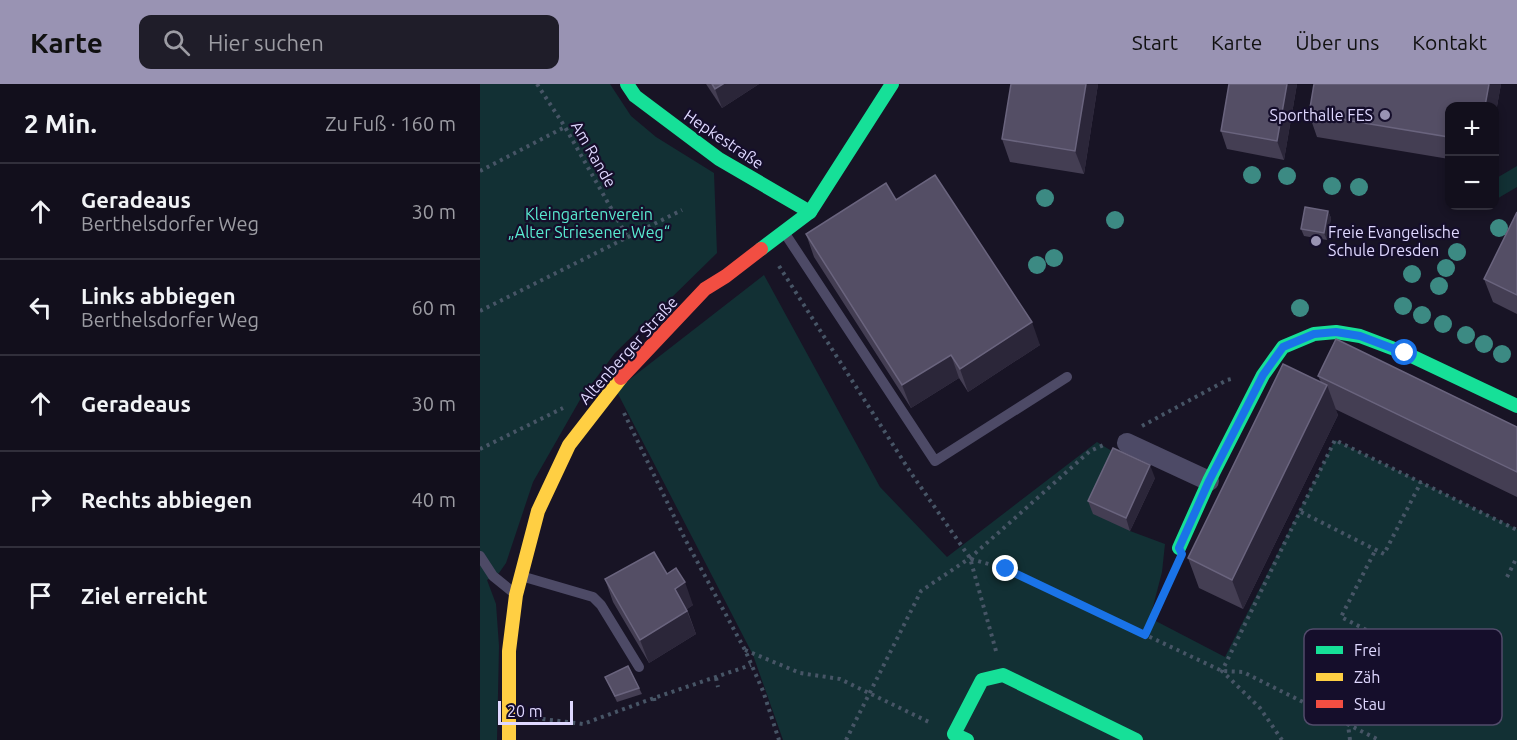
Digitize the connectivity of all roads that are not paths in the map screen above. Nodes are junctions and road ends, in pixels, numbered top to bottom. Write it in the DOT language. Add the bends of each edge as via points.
graph roads {
  1 [pos="627,84"];
  2 [pos="892,84"];
  3 [pos="810,212"];
  4 [pos="784,232"];
  5 [pos="1067,377"];
  6 [pos="1517,406"];
  7 [pos="1127,442"];
  8 [pos="1209,481"];
  9 [pos="1179,548"];
  10 [pos="480,556"];
  11 [pos="521,575"];
  12 [pos="516,595"];
  13 [pos="639,667"];
  14 [pos="952,737"];
  15 [pos="509,740"];
  16 [pos="967,740"];
  17 [pos="1136,740"];
  1 -- 3 [label="street, Hepkestraße" via="634,96 719,159"];
  2 -- 3 [label="street, Altenberger Straße"];
  3 -- 4 [label="street, Altenberger Straße"];
  4 -- 5 [label="lane" via="935,461"];
  4 -- 11 [label="street, Altenberger Straße" via="705,289 611,389 569,445 538,511"];
  6 -- 8 [label="street" via="1360,336 1314,334 1283,347 1263,375"];
  7 -- 8 [label="street"];
  8 -- 9 [label="street"];
  10 -- 12 [label="lane" via="493,576"];
  11 -- 12 [label="street, Altenberger Straße"];
  11 -- 13 [label="lane" via="593,597"];
  12 -- 15 [label="street, Altenberger Straße" via="509,651"];
  14 -- 16 [label="street"];
  14 -- 17 [label="street" via="982,680 1003,675"];
}
